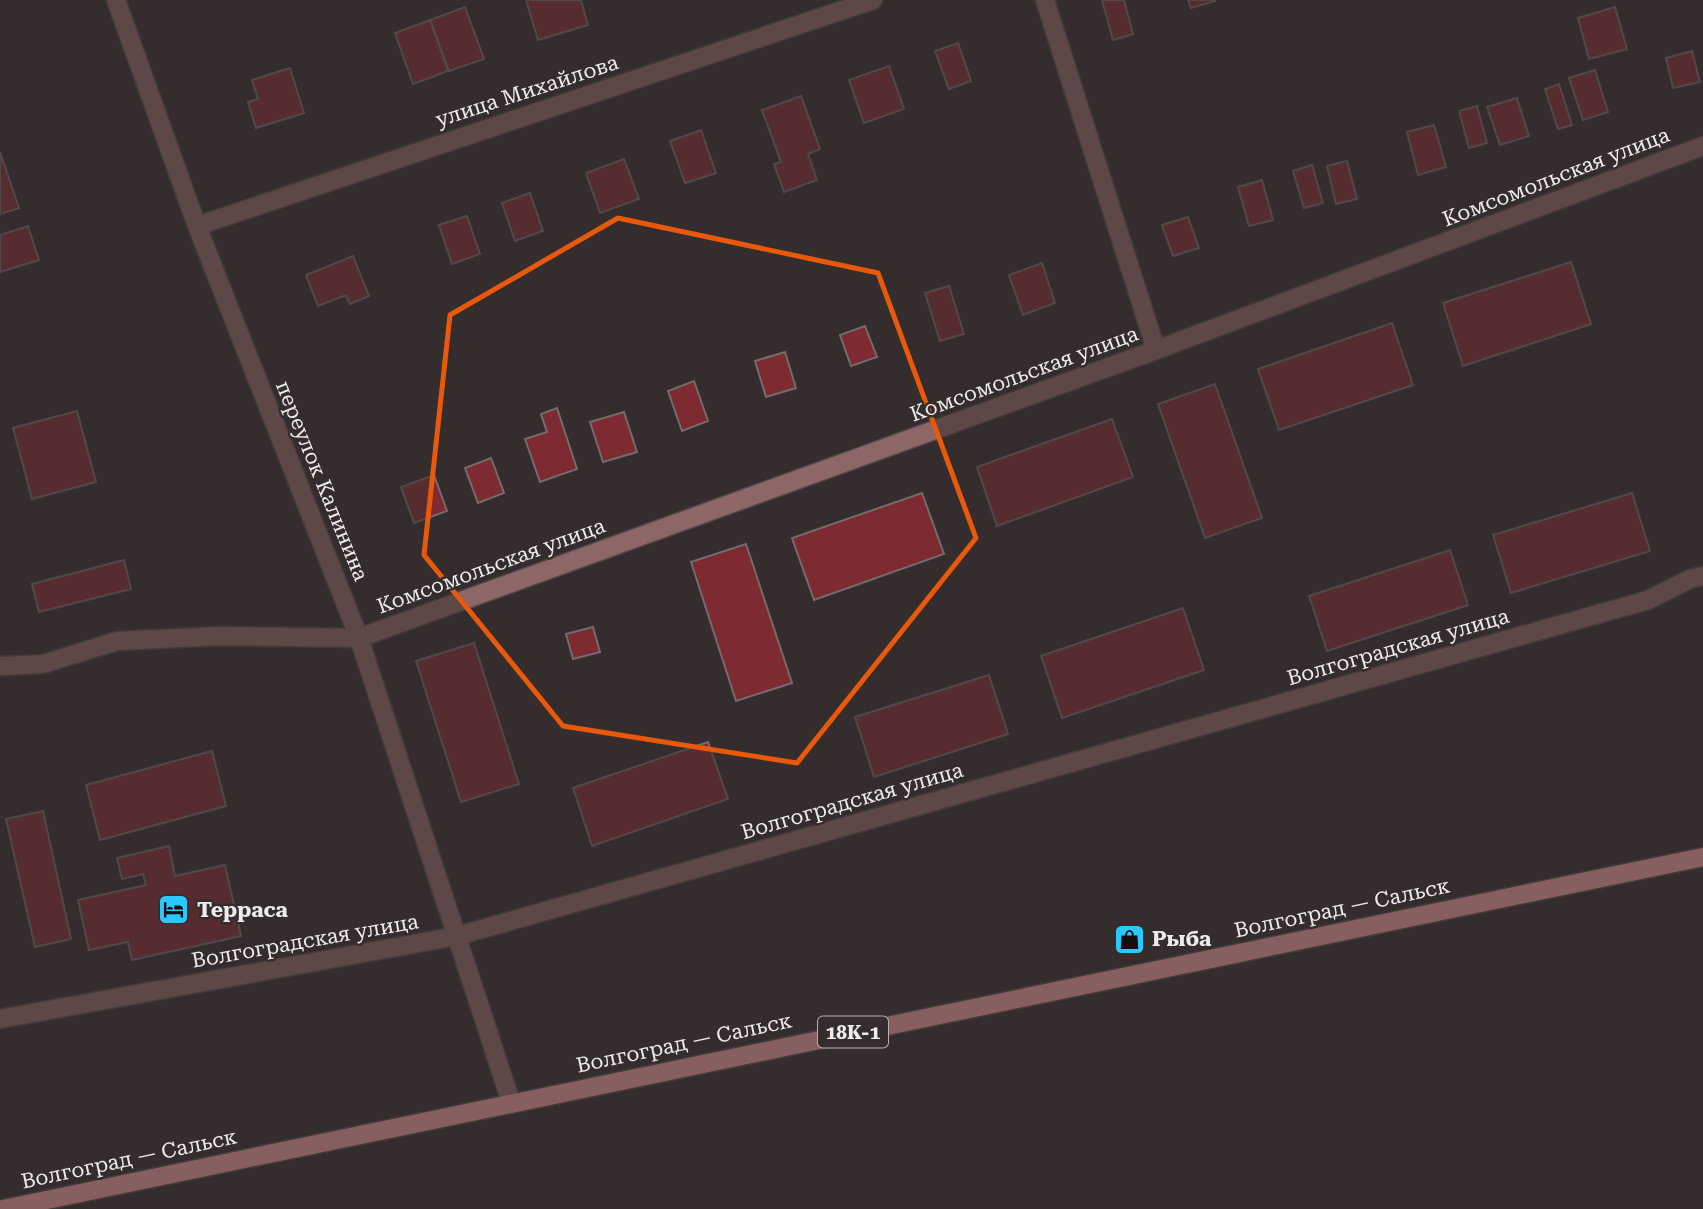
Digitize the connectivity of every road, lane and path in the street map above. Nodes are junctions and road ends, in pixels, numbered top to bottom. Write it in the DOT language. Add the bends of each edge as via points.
graph roads {
  1 [pos="116,0"];
  2 [pos="873,0"];
  3 [pos="1045,0"];
  4 [pos="1703,146"];
  5 [pos="197,226"];
  6 [pos="1156,350"];
  7 [pos="1703,576"];
  8 [pos="359,638"];
  9 [pos="0,666"];
  10 [pos="1703,857"];
  11 [pos="457,936"];
  12 [pos="0,1019"];
  13 [pos="511,1102"];
  14 [pos="3,1209"];
  1 -- 5 [label="street, переулок Калинина"];
  2 -- 5 [label="street, улица Михайлова"];
  3 -- 6 [label="street"];
  4 -- 6 [label="street, Комсомольская улица"];
  5 -- 8 [label="street, переулок Калинина"];
  6 -- 8 [label="street, Комсомольская улица"];
  7 -- 11 [label="street, Волгоградская улица" via="1634,604"];
  8 -- 9 [label="street" via="220,636 117,641 43,664"];
  8 -- 11 [label="street, переулок Калинина"];
  10 -- 13 [label="main road, Волгоград — Сальск / 18К-1"];
  11 -- 12 [label="street, Волгоградская улица"];
  11 -- 13 [label="street, переулок Калинина"];
  13 -- 14 [label="main road, Волгоград — Сальск / 18К-1"];
}
